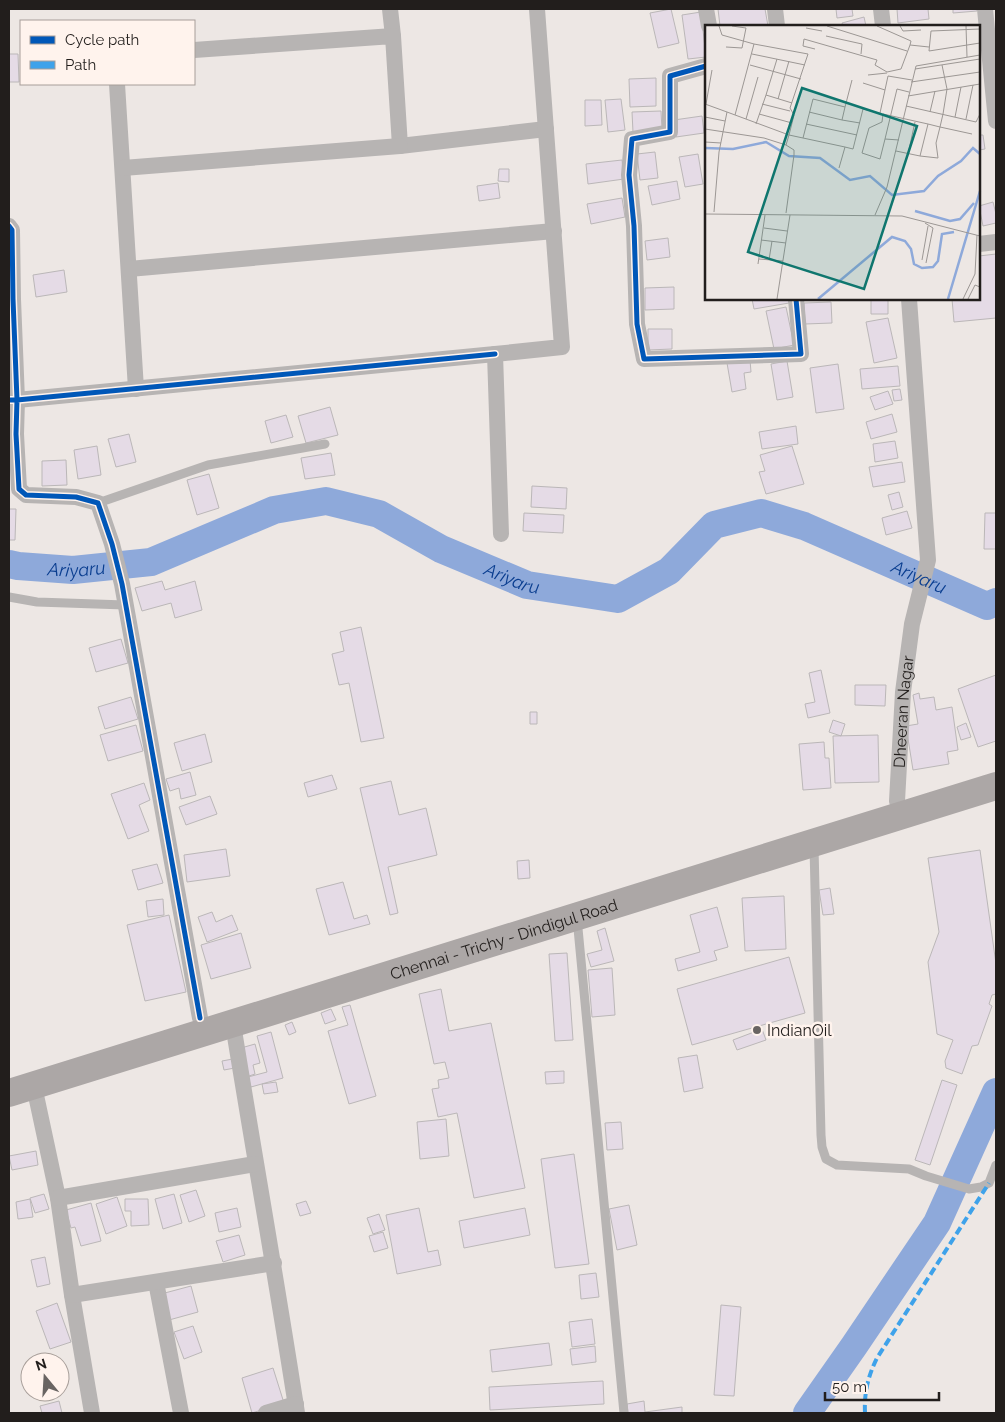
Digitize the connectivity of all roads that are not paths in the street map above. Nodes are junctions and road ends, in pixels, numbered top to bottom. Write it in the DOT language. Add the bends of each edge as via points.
graph roads {
  1 [pos="390,9"];
  2 [pos="538,9"];
  3 [pos="706,9"];
  4 [pos="775,9"];
  5 [pos="881,9"];
  6 [pos="985,9"];
  7 [pos="709,25"];
  8 [pos="777,25"];
  9 [pos="883,25"];
  10 [pos="393,36"];
  11 [pos="195,50"];
  12 [pos="705,66"];
  13 [pos="117,85"];
  14 [pos="996,121"];
  15 [pos="546,130"];
  16 [pos="400,146"];
  17 [pos="122,168"];
  18 [pos="9,226"];
  19 [pos="554,231"];
  20 [pos="996,242"];
  21 [pos="980,244"];
  22 [pos="129,269"];
  23 [pos="11,299"];
  24 [pos="796,300"];
  25 [pos="909,300"];
  26 [pos="494,354"];
  27 [pos="136,388"];
  28 [pos="13,400"];
  29 [pos="325,444"];
  30 [pos="14,489"];
  31 [pos="98,502"];
  32 [pos="501,534"];
  33 [pos="9,597"];
  34 [pos="125,605"];
  35 [pos="996,771"];
  36 [pos="996,786"];
  37 [pos="899,808"];
  38 [pos="814,843"];
  39 [pos="576,916"];
  40 [pos="200,1018"];
  41 [pos="233,1024"];
  42 [pos="17,1085"];
  43 [pos="255,1164"];
  44 [pos="996,1165"];
  45 [pos="58,1198"];
  46 [pos="274,1263"];
  47 [pos="156,1282"];
  48 [pos="72,1295"];
  49 [pos="296,1409"];
  50 [pos="92,1413"];
  51 [pos="181,1413"];
  52 [pos="266,1413"];
  53 [pos="624,1413"];
  1 -- 10 [label="street"];
  2 -- 15 [label="street"];
  3 -- 7 [label="street"];
  4 -- 8 [label="street"];
  5 -- 9 [label="street"];
  6 -- 14 [label="street"];
  10 -- 11 [label="street"];
  10 -- 16 [label="street"];
  12 -- 24 [label="street" via="670,76 670,132 632,139 629,175 637,324 644,359 801,354"];
  13 -- 17 [label="street"];
  15 -- 16 [label="street"];
  15 -- 19 [label="street"];
  16 -- 17 [label="street"];
  17 -- 22 [label="street"];
  18 -- 23 [label="street" via="12,230"];
  19 -- 22 [label="street"];
  19 -- 26 [label="street" via="562,347"];
  20 -- 21 [label="street"];
  22 -- 27 [label="street"];
  23 -- 28 [label="street"];
  25 -- 37 [label="street, Dheeran Nagar" via="928,560 912,624 903,692"];
  26 -- 27 [label="street"];
  26 -- 32 [label="street"];
  27 -- 28 [label="street"];
  28 -- 30 [label="street" via="16,434"];
  29 -- 31 [label="lane" via="208,465"];
  30 -- 31 [label="street" via="26,495 76,497"];
  31 -- 34 [label="street" via="112,544"];
  33 -- 34 [label="lane" via="37,602"];
  34 -- 40 [label="street"];
  35 -- 37 [label="highway, Chennai - Trichy - Dindigul Road"];
  36 -- 37 [label="highway, Chennai - Trichy - Dindigul Road"];
  37 -- 38 [label="highway, Chennai - Trichy - Dindigul Road"];
  37 -- 40 [label="highway, Chennai - Trichy - Dindigul Road" via="700,861"];
  38 -- 39 [label="highway, Chennai - Trichy - Dindigul Road"];
  38 -- 44 [label="lane" via="821,1135 826,1159 837,1166 908,1168 969,1189 989,1183"];
  39 -- 41 [label="highway, Chennai - Trichy - Dindigul Road"];
  39 -- 53 [label="lane"];
  40 -- 42 [label="highway, Chennai - Trichy - Dindigul Road"];
  41 -- 42 [label="highway, Chennai - Trichy - Dindigul Road"];
  41 -- 43 [label="street"];
  42 -- 45 [label="street"];
  43 -- 45 [label="street"];
  43 -- 46 [label="street"];
  45 -- 48 [label="street"];
  46 -- 47 [label="street"];
  46 -- 49 [label="street"];
  47 -- 48 [label="street"];
  47 -- 51 [label="street"];
  48 -- 50 [label="street"];
  49 -- 52 [label="street"];
}
